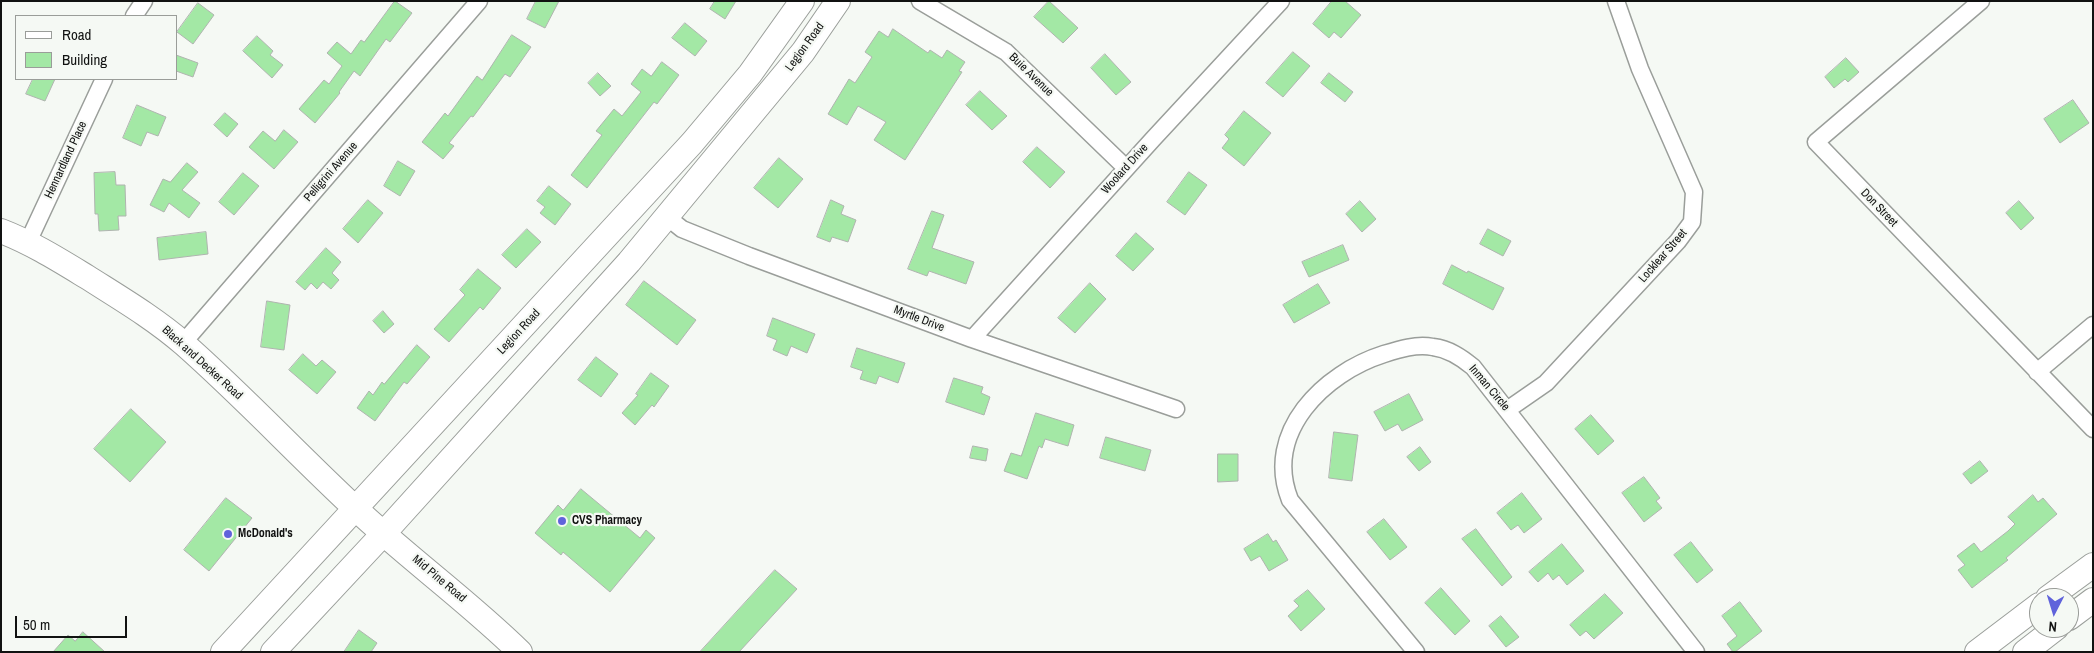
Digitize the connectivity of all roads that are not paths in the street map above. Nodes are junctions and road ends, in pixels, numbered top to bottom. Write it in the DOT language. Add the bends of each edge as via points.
graph roads {
  1 [pos="144,1"];
  2 [pos="479,1"];
  3 [pos="802,1"];
  4 [pos="838,1"];
  5 [pos="920,1"];
  6 [pos="1280,1"];
  7 [pos="1616,1"];
  8 [pos="1981,1"];
  9 [pos="135,15"];
  10 [pos="104,80"];
  11 [pos="1126,168"];
  12 [pos="667,217"];
  13 [pos="1,232"];
  14 [pos="28,242"];
  15 [pos="2093,325"];
  16 [pos="972,339"];
  17 [pos="183,343"];
  18 [pos="2037,372"];
  19 [pos="1176,409"];
  20 [pos="1507,410"];
  21 [pos="2093,429"];
  22 [pos="356,509"];
  23 [pos="384,533"];
  24 [pos="2093,564"];
  25 [pos="2061,588"];
  26 [pos="2093,600"];
  27 [pos="2079,610"];
  28 [pos="2029,613"];
  29 [pos="2044,638"];
  30 [pos="1983,648"];
  31 [pos="223,652"];
  32 [pos="273,652"];
  33 [pos="520,652"];
  34 [pos="1416,652"];
  35 [pos="1696,652"];
  36 [pos="2026,652"];
  1 -- 9 [label="street"];
  2 -- 17 [label="street, Pelligrini Avenue"];
  3 -- 22 [label="main road, Legion Road" via="750,74 692,143"];
  4 -- 12 [label="main road, Legion Road" via="803,52"];
  5 -- 11 [label="street, Buie Avenue" via="1006,52"];
  6 -- 11 [label="street, Woolard Drive"];
  7 -- 20 [label="street, Locklear Street" via="1640,69 1694,192 1692,222 1546,383"];
  8 -- 18 [label="street, Don Street" via="1816,142"];
  10 -- 14 [label="street, Hennardland Place"];
  11 -- 16 [label="street, Woolard Drive"];
  12 -- 16 [label="street, Myrtle Drive" via="682,230"];
  12 -- 23 [label="main road, Legion Road"];
  13 -- 14 [label="main road, Black and Decker Road"];
  14 -- 17 [label="main road, Black and Decker Road" via="145,314"];
  15 -- 18 [label="street"];
  16 -- 19 [label="street, Myrtle Drive"];
  17 -- 22 [label="main road, Black and Decker Road"];
  18 -- 21 [label="street, Don Street"];
  20 -- 34 [label="street, Inman Circle" via="1473,367 1460,356 1431,346 1414,346 1372,358 1347,370 1302,410 1290,431 1284,450 1284,473 1290,500"];
  20 -- 35 [label="street, Inman Circle"];
  22 -- 23 [label="main road, Mid Pine Road"];
  22 -- 31 [label="main road, Legion Road"];
  23 -- 32 [label="main road, Legion Road"];
  23 -- 33 [label="main road, Mid Pine Road"];
  24 -- 25 [label="main road"];
  26 -- 27 [label="main road"];
  28 -- 30 [label="main road"];
  29 -- 36 [label="main road"];
}
